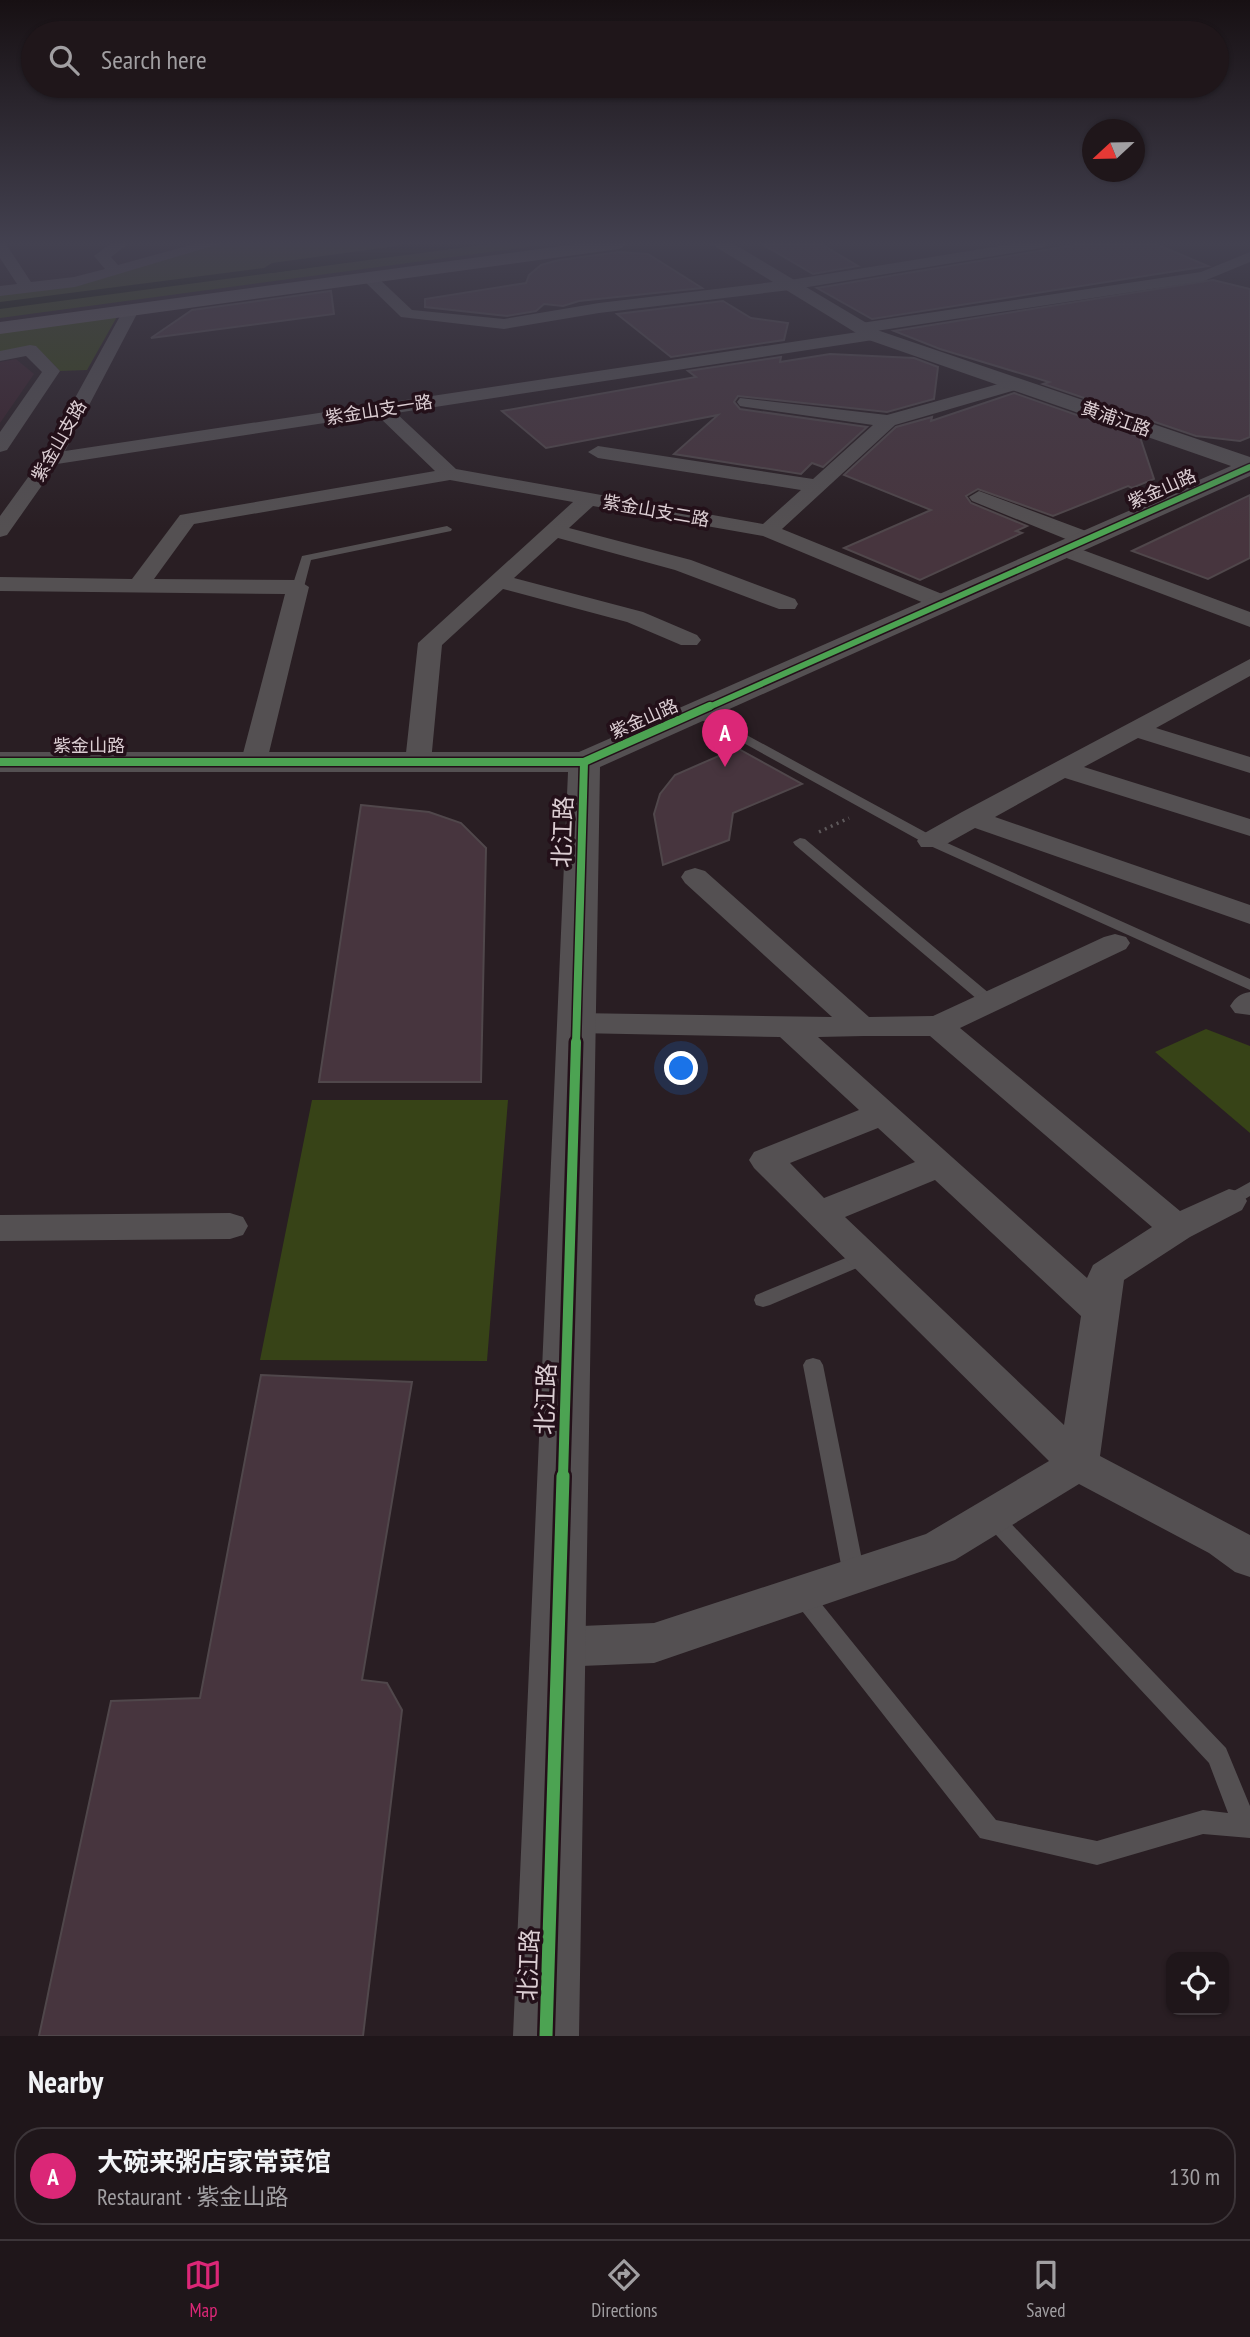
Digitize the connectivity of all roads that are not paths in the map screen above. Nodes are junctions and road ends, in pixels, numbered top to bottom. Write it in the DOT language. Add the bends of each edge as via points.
graph roads {
  1 [pos="115,339"];
  2 [pos="823,339"];
  3 [pos="887,339"];
  4 [pos="0,356"];
  5 [pos="1016,384"];
  6 [pos="746,402"];
  7 [pos="382,409"];
  8 [pos="888,421"];
  9 [pos="0,446"];
  10 [pos="598,452"];
  11 [pos="51,459"];
  12 [pos="1250,466"];
  13 [pos="450,474"];
  14 [pos="817,485"];
  15 [pos="979,497"];
  16 [pos="589,499"];
  17 [pos="447,529"];
  18 [pos="0,531"];
  19 [pos="554,531"];
  20 [pos="768,531"];
  21 [pos="1075,544"];
  22 [pos="498,581"];
  23 [pos="0,584"];
  24 [pos="138,586"];
  25 [pos="298,587"];
  26 [pos="944,603"];
  27 [pos="787,604"];
  28 [pos="1250,620"];
  29 [pos="689,640"];
  30 [pos="1250,666"];
  31 [pos="697,712"];
  32 [pos="1135,729"];
  33 [pos="254,761"];
  34 [pos="0,762"];
  35 [pos="418,762"];
  36 [pos="584,762"];
  37 [pos="1250,765"];
  38 [pos="1062,769"];
  39 [pos="972,818"];
  40 [pos="1250,828"];
  41 [pos="931,841"];
  42 [pos="800,842"];
  43 [pos="695,877"];
  44 [pos="1250,915"];
  45 [pos="1115,943"];
  46 [pos="1249,1000"];
  47 [pos="990,1002"];
  48 [pos="576,1023"];
  49 [pos="938,1026"];
  50 [pos="788,1027"];
  51 [pos="862,1027"];
  52 [pos="883,1113"];
  53 [pos="940,1166"];
  54 [pos="1239,1194"];
  55 [pos="819,1214"];
  56 [pos="230,1226"];
  57 [pos="0,1228"];
  58 [pos="1177,1228"];
  59 [pos="865,1257"];
  60 [pos="763,1300"];
  61 [pos="1100,1311"];
  62 [pos="813,1365"];
  63 [pos="1078,1464"];
  64 [pos="991,1516"];
  65 [pos="1250,1559"];
  66 [pos="854,1575"];
  67 [pos="799,1594"];
  68 [pos="557,1647"];
  69 [pos="1248,1826"];
  70 [pos="546,2036"];
  1 -- 11 [label="street, 紫金山支路"];
  2 -- 7 [label="street, 紫金山支一路"];
  3 -- 5 [label="street, 黄浦江路"];
  4 -- 9 [label="street" via="30,351 51,371"];
  5 -- 8 [label="street"];
  5 -- 12 [label="street, 黄浦江路"];
  6 -- 8 [label="street"];
  7 -- 11 [label="street, 紫金山支一路"];
  7 -- 13 [label="street"];
  8 -- 14 [label="street"];
  10 -- 14 [label="street"];
  11 -- 18 [label="street, 紫金山支路"];
  12 -- 21 [label="street, 紫金山路"];
  13 -- 16 [label="street, 紫金山支二路"];
  13 -- 24 [label="street" via="187,519"];
  14 -- 20 [label="street"];
  15 -- 21 [label="street"];
  16 -- 19 [label="street"];
  16 -- 20 [label="street, 紫金山支二路"];
  17 -- 25 [label="lane" via="306,558"];
  19 -- 22 [label="street"];
  19 -- 27 [label="street" via="683,565"];
  20 -- 26 [label="street, 紫金山支二路"];
  21 -- 26 [label="street, 紫金山路"];
  21 -- 28 [label="street"];
  22 -- 29 [label="street" via="635,617"];
  22 -- 35 [label="street" via="430,643"];
  23 -- 24 [label="street"];
  24 -- 25 [label="street"];
  25 -- 33 [label="street"];
  26 -- 31 [label="street, 紫金山路"];
  30 -- 32 [label="street"];
  31 -- 36 [label="street, 紫金山路"];
  31 -- 41 [label="lane"];
  32 -- 37 [label="street"];
  32 -- 38 [label="street"];
  33 -- 34 [label="street, 紫金山路"];
  33 -- 35 [label="street, 紫金山路"];
  35 -- 36 [label="street, 紫金山路"];
  36 -- 48 [label="street, 北江路"];
  38 -- 39 [label="street"];
  38 -- 40 [label="street"];
  39 -- 41 [label="street"];
  39 -- 44 [label="street"];
  41 -- 46 [label="lane"];
  42 -- 47 [label="lane"];
  43 -- 51 [label="street"];
  45 -- 47 [label="street"];
  47 -- 49 [label="street"];
  48 -- 50 [label="street"];
  48 -- 68 [label="street, 北江路"];
  49 -- 51 [label="street"];
  49 -- 58 [label="street"];
  50 -- 51 [label="street"];
  50 -- 52 [label="street"];
  52 -- 53 [label="street"];
  52 -- 55 [label="street" via="766,1160"];
  53 -- 55 [label="street"];
  53 -- 61 [label="street"];
  54 -- 58 [label="street"];
  55 -- 59 [label="street"];
  56 -- 57 [label="street"];
  58 -- 61 [label="street" via="1106,1274"];
  59 -- 60 [label="lane"];
  59 -- 63 [label="street"];
  61 -- 63 [label="street"];
  62 -- 66 [label="lane"];
  63 -- 64 [label="street"];
  63 -- 65 [label="street" via="1224,1540"];
  64 -- 66 [label="street" via="940,1546"];
  64 -- 69 [label="lane" via="1218,1756"];
  66 -- 67 [label="street"];
  67 -- 68 [label="street" via="654,1643"];
  67 -- 69 [label="lane" via="989,1830 1097,1853 1203,1822"];
  68 -- 70 [label="street, 北江路"];
}
